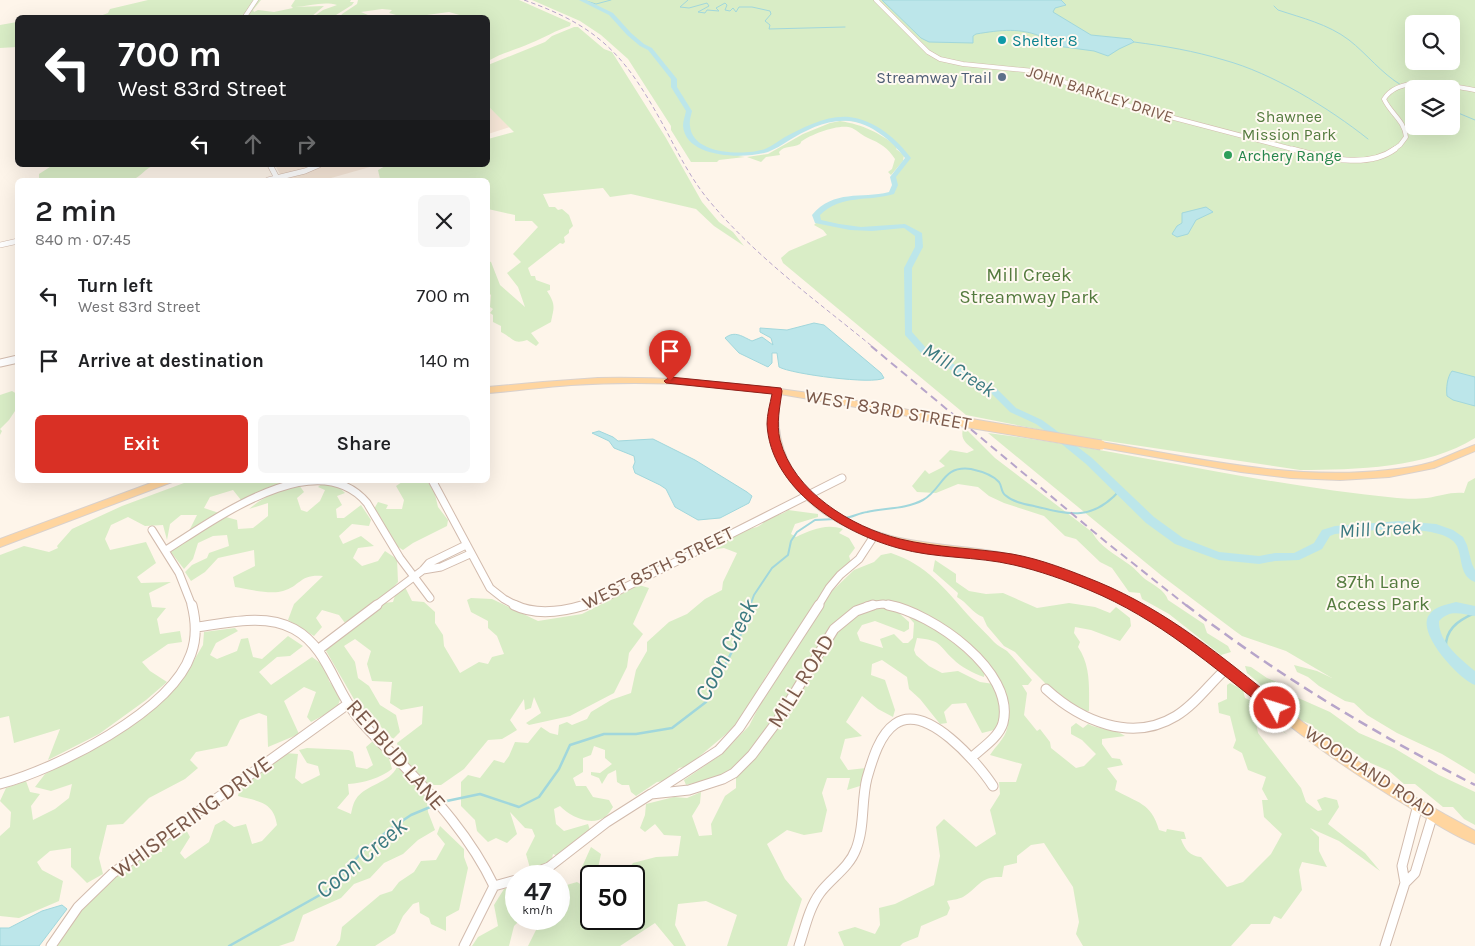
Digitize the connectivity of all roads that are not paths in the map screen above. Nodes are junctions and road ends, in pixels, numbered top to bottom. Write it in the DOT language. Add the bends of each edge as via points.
graph roads {
  1 [pos="256,0"];
  2 [pos="876,0"];
  3 [pos="246,15"];
  4 [pos="1474,90"];
  5 [pos="313,167"];
  6 [pos="279,178"];
  7 [pos="15,242"];
  8 [pos="0,245"];
  9 [pos="15,360"];
  10 [pos="0,363"];
  11 [pos="490,390"];
  12 [pos="777,391"];
  13 [pos="1475,448"];
  14 [pos="842,478"];
  15 [pos="161,483"];
  16 [pos="298,483"];
  17 [pos="336,483"];
  18 [pos="434,483"];
  19 [pos="808,494"];
  20 [pos="152,530"];
  21 [pos="874,536"];
  22 [pos="0,543"];
  23 [pos="466,545"];
  24 [pos="166,550"];
  25 [pos="470,554"];
  26 [pos="423,570"];
  27 [pos="414,576"];
  28 [pos="430,598"];
  29 [pos="197,627"];
  30 [pos="319,649"];
  31 [pos="1227,668"];
  32 [pos="1046,690"];
  33 [pos="348,704"];
  34 [pos="972,757"];
  35 [pos="0,784"];
  36 [pos="993,786"];
  37 [pos="651,794"];
  38 [pos="1418,805"];
  39 [pos="1433,814"];
  40 [pos="1475,838"];
  41 [pos="551,865"];
  42 [pos="1405,882"];
  43 [pos="505,883"];
  44 [pos="494,886"];
  45 [pos="51,946"];
  46 [pos="464,946"];
  47 [pos="799,946"];
  48 [pos="1385,946"];
  1 -- 3 [label="street"];
  2 -- 4 [label="street, JOHN BARKLEY DRIVE" via="928,52 940,59 959,64 1034,70 1132,107 1325,158 1369,159 1402,144 1406,137 1405,129 1384,100 1390,90 1424,84"];
  5 -- 6 [label="street"];
  7 -- 8 [label="street"];
  9 -- 10 [label="street"];
  11 -- 12 [label="main road, WEST 83RD STREET" via="584,381 647,380"];
  12 -- 13 [label="main road, WEST 83RD STREET, bridge" via="1288,475 1350,476 1406,470"];
  12 -- 19 [label="main road, WOODLAND ROAD" via="772,414 775,440 785,465"];
  14 -- 19 [label="street, WEST 85TH STREET"];
  15 -- 22 [label="main road"];
  16 -- 24 [label="street" via="259,496"];
  17 -- 27 [label="street" via="362,498"];
  18 -- 23 [label="street, WEST 85TH STREET"];
  19 -- 21 [label="main road, WOODLAND ROAD" via="824,508"];
  19 -- 25 [label="street, WEST 85TH STREET" via="606,597 560,612 533,611 508,602 490,588"];
  20 -- 24 [label="street"];
  21 -- 31 [label="main road, WOODLAND ROAD" via="914,547 1004,558 1076,579 1160,620"];
  21 -- 37 [label="street" via="859,559 829,588 739,728 719,750"];
  23 -- 25 [label="street, WEST 85TH STREET"];
  23 -- 26 [label="street" via="429,563"];
  24 -- 29 [label="street" via="184,583"];
  25 -- 26 [label="street"];
  26 -- 27 [label="street"];
  27 -- 28 [label="street"];
  27 -- 30 [label="street"];
  29 -- 30 [label="street, REDBUD LANE" via="266,621 296,630"];
  29 -- 35 [label="street" via="196,640 186,666 161,697 63,761"];
  30 -- 33 [label="street, REDBUD LANE"];
  31 -- 32 [label="street" via="1175,716 1134,728 1108,725 1088,718 1066,707"];
  31 -- 38 [label="main road, WOODLAND ROAD" via="1325,746"];
  33 -- 44 [label="street, REDBUD LANE" via="477,851"];
  33 -- 45 [label="street, WHISPERING DRIVE" via="113,873 74,911"];
  34 -- 36 [label="street"];
  34 -- 37 [label="street, MILL ROAD" via="994,737 1004,720 1002,694 991,674 970,651 924,617 896,605 873,604 853,611 834,629 778,720 734,773 688,790"];
  34 -- 47 [label="street" via="942,733 910,720 895,724 884,736 867,779 856,850 816,899"];
  37 -- 41 [label="street, MILL ROAD" via="607,822"];
  38 -- 39 [label="main road, WOODLAND ROAD"];
  38 -- 42 [label="street" via="1402,866"];
  39 -- 40 [label="main road, WOODLAND ROAD"];
  39 -- 42 [label="street" via="1415,873"];
  42 -- 48 [label="street"];
  43 -- 44 [label="street"];
  44 -- 46 [label="street"];
}
